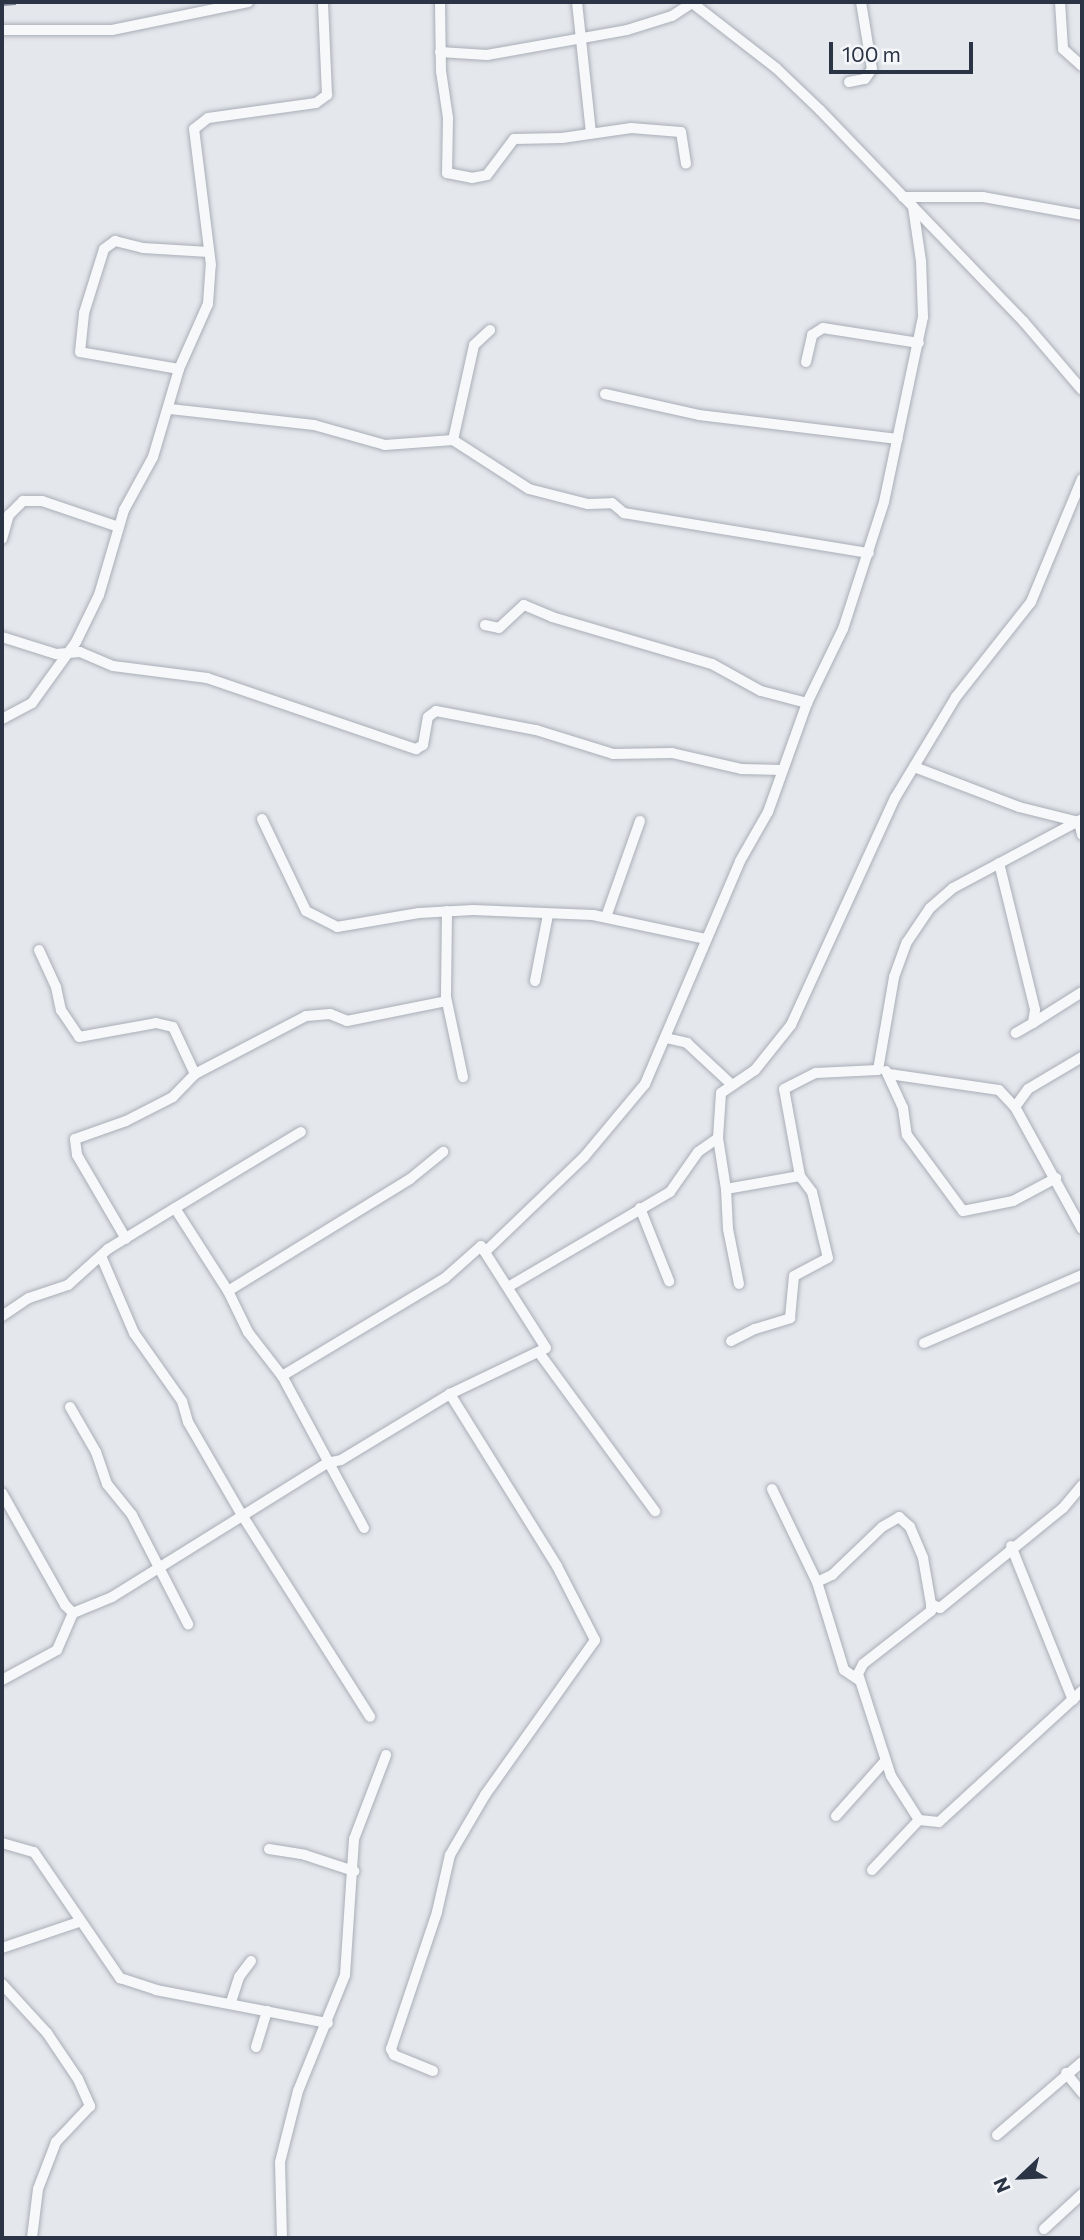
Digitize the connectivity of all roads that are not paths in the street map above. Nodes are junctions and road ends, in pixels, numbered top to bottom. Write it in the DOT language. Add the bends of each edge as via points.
graph roads {
  1 [pos="248,2"];
  2 [pos="323,2"];
  3 [pos="440,2"];
  4 [pos="577,2"];
  5 [pos="692,2"];
  6 [pos="861,2"];
  7 [pos="1060,2"];
  8 [pos="2,30"];
  9 [pos="582,36"];
  10 [pos="440,52"];
  11 [pos="1082,66"];
  12 [pos="849,82"];
  13 [pos="591,133"];
  14 [pos="686,164"];
  15 [pos="904,197"];
  16 [pos="913,207"];
  17 [pos="1082,215"];
  18 [pos="209,252"];
  19 [pos="490,330"];
  20 [pos="919,343"];
  21 [pos="806,362"];
  22 [pos="179,369"];
  23 [pos="1082,390"];
  24 [pos="606,394"];
  25 [pos="170,409"];
  26 [pos="898,439"];
  27 [pos="453,440"];
  28 [pos="1082,479"];
  29 [pos="119,527"];
  30 [pos="2,539"];
  31 [pos="869,553"];
  32 [pos="485,625"];
  33 [pos="2,637"];
  34 [pos="67,651"];
  35 [pos="807,703"];
  36 [pos="2,719"];
  37 [pos="917,768"];
  38 [pos="782,770"];
  39 [pos="262,819"];
  40 [pos="1081,820"];
  41 [pos="640,821"];
  42 [pos="1082,835"];
  43 [pos="999,863"];
  44 [pos="447,911"];
  45 [pos="548,915"];
  46 [pos="606,917"];
  47 [pos="706,939"];
  48 [pos="39,950"];
  49 [pos="535,981"];
  50 [pos="1082,992"];
  51 [pos="446,1001"];
  52 [pos="1033,1023"];
  53 [pos="1016,1033"];
  54 [pos="666,1038"];
  55 [pos="1082,1057"];
  56 [pos="880,1066"];
  57 [pos="195,1074"];
  58 [pos="889,1074"];
  59 [pos="463,1077"];
  60 [pos="731,1084"];
  61 [pos="1015,1107"];
  62 [pos="301,1132"];
  63 [pos="718,1138"];
  64 [pos="443,1152"];
  65 [pos="800,1175"];
  66 [pos="1056,1178"];
  67 [pos="726,1189"];
  68 [pos="175,1208"];
  69 [pos="640,1208"];
  70 [pos="1082,1229"];
  71 [pos="126,1239"];
  72 [pos="481,1245"];
  73 [pos="101,1256"];
  74 [pos="1082,1275"];
  75 [pos="669,1281"];
  76 [pos="739,1284"];
  77 [pos="508,1287"];
  78 [pos="228,1291"];
  79 [pos="2,1316"];
  80 [pos="731,1342"];
  81 [pos="924,1343"];
  82 [pos="540,1354"];
  83 [pos="282,1376"];
  84 [pos="450,1394"];
  85 [pos="70,1407"];
  86 [pos="327,1463"];
  87 [pos="1082,1485"];
  88 [pos="772,1489"];
  89 [pos="2,1493"];
  90 [pos="655,1511"];
  91 [pos="242,1515"];
  92 [pos="364,1528"];
  93 [pos="1011,1546"];
  94 [pos="157,1567"];
  95 [pos="817,1582"];
  96 [pos="931,1604"];
  97 [pos="73,1613"];
  98 [pos="188,1624"];
  99 [pos="2,1679"];
  100 [pos="859,1679"];
  101 [pos="1082,1691"];
  102 [pos="1073,1700"];
  103 [pos="370,1717"];
  104 [pos="386,1755"];
  105 [pos="886,1761"];
  106 [pos="836,1816"];
  107 [pos="919,1820"];
  108 [pos="2,1843"];
  109 [pos="269,1849"];
  110 [pos="872,1870"];
  111 [pos="355,1871"];
  112 [pos="79,1922"];
  113 [pos="2,1948"];
  114 [pos="251,1961"];
  115 [pos="2,1984"];
  116 [pos="231,2002"];
  117 [pos="267,2011"];
  118 [pos="328,2023"];
  119 [pos="256,2047"];
  120 [pos="1082,2062"];
  121 [pos="433,2071"];
  122 [pos="1066,2073"];
  123 [pos="1082,2093"];
  124 [pos="997,2135"];
  125 [pos="1082,2194"];
  126 [pos="1044,2229"];
  127 [pos="32,2238"];
  128 [pos="282,2238"];
  1 -- 8 [label="street" via="112,30"];
  2 -- 18 [label="street" via="327,95 316,103 208,118 194,129"];
  3 -- 10 [label="street"];
  4 -- 9 [label="street"];
  5 -- 9 [label="street" via="649,25"];
  5 -- 15 [label="street" via="776,68"];
  6 -- 12 [label="street" via="872,69 865,79"];
  7 -- 11 [label="street" via="1063,49"];
  9 -- 10 [label="street" via="487,55"];
  9 -- 13 [label="street"];
  10 -- 13 [label="street" via="449,118 447,173 471,178 486,174 514,139"];
  13 -- 14 [label="street" via="673,128 685,138"];
  15 -- 16 [label="street"];
  15 -- 17 [label="street" via="983,197"];
  16 -- 20 [label="street" via="921,261"];
  16 -- 23 [label="street"];
  18 -- 22 [label="street" via="208,304"];
  18 -- 22 [label="street" via="143,248 115,241 104,249 85,313 80,352"];
  19 -- 27 [label="street" via="474,345"];
  20 -- 21 [label="street" via="823,328 812,335"];
  20 -- 26 [label="street"];
  22 -- 25 [label="street"];
  24 -- 26 [label="street" via="699,415"];
  25 -- 27 [label="street" via="314,425 385,445"];
  25 -- 29 [label="street"];
  26 -- 31 [label="street"];
  27 -- 31 [label="street" via="529,489 588,504 612,503 624,513"];
  28 -- 37 [label="street" via="1031,602 957,697"];
  29 -- 30 [label="street" via="42,501 23,500 9,515"];
  29 -- 34 [label="street" via="99,595"];
  31 -- 35 [label="street" via="842,629"];
  32 -- 35 [label="street" via="499,628 524,605 712,664 761,691"];
  33 -- 34 [label="street" via="56,653"];
  34 -- 36 [label="street" via="32,703"];
  34 -- 38 [label="street" via="113,666 207,678 416,749 423,745 428,717 436,711 536,730 613,754 673,753 743,769"];
  35 -- 38 [label="street"];
  37 -- 40 [label="street" via="1019,807"];
  37 -- 60 [label="street" via="875,835 790,1025 755,1070"];
  38 -- 47 [label="street" via="768,812"];
  39 -- 44 [label="street" via="306,911 337,928"];
  40 -- 42 [label="street"];
  40 -- 43 [label="street"];
  41 -- 46 [label="street"];
  43 -- 52 [label="street" via="1035,1003"];
  43 -- 56 [label="street" via="946,893 907,942 894,977"];
  44 -- 45 [label="street"];
  44 -- 51 [label="street" via="443,953"];
  45 -- 46 [label="street"];
  45 -- 49 [label="street"];
  46 -- 47 [label="street"];
  47 -- 54 [label="street"];
  48 -- 57 [label="street" via="57,987 61,1010 79,1037 156,1023 173,1027"];
  50 -- 52 [label="street"];
  51 -- 57 [label="street" via="347,1021 330,1014 306,1016"];
  51 -- 59 [label="street"];
  52 -- 53 [label="street"];
  54 -- 60 [label="street" via="687,1043"];
  54 -- 72 [label="street" via="645,1084 584,1157 485,1252"];
  55 -- 61 [label="street" via="1028,1089"];
  56 -- 58 [label="street"];
  56 -- 65 [label="street" via="870,1073 816,1073 784,1089"];
  57 -- 71 [label="street" via="173,1097 126,1121 75,1139 77,1155"];
  58 -- 61 [label="street" via="976,1083 999,1090"];
  58 -- 66 [label="street" via="903,1108 907,1135 963,1211 1013,1201"];
  60 -- 63 [label="street" via="721,1093"];
  61 -- 66 [label="street"];
  62 -- 68 [label="street"];
  63 -- 67 [label="street"];
  63 -- 69 [label="street" via="698,1152 670,1192"];
  64 -- 78 [label="street" via="410,1179"];
  65 -- 67 [label="street"];
  65 -- 80 [label="street" via="812,1192 828,1258 794,1276 790,1318"];
  66 -- 70 [label="street"];
  67 -- 76 [label="street"];
  68 -- 71 [label="street"];
  68 -- 78 [label="street"];
  69 -- 75 [label="street"];
  69 -- 77 [label="street"];
  71 -- 73 [label="street"];
  72 -- 77 [label="street"];
  72 -- 83 [label="street" via="445,1278 362,1332"];
  73 -- 79 [label="street" via="68,1285 29,1298"];
  73 -- 91 [label="street" via="118,1287 130,1326 187,1409 188,1422"];
  74 -- 81 [label="street"];
  77 -- 82 [label="street" via="547,1344"];
  78 -- 83 [label="street" via="248,1332"];
  82 -- 84 [label="street"];
  82 -- 90 [label="street"];
  83 -- 86 [label="street"];
  84 -- 86 [label="street" via="341,1460"];
  84 -- 121 [label="street" via="557,1566 595,1640 485,1795 450,1855 437,1912 391,2049 394,2055"];
  85 -- 94 [label="street" via="96,1452 107,1484 132,1515"];
  86 -- 91 [label="street"];
  86 -- 92 [label="street"];
  87 -- 93 [label="street" via="1063,1508"];
  88 -- 95 [label="street"];
  89 -- 97 [label="street" via="54,1591"];
  91 -- 94 [label="street"];
  91 -- 103 [label="street"];
  93 -- 96 [label="street" via="951,1603 940,1608"];
  93 -- 102 [label="street"];
  94 -- 97 [label="street" via="112,1597"];
  94 -- 98 [label="street"];
  95 -- 96 [label="street" via="832,1575 890,1520 899,1517 910,1527 923,1558"];
  95 -- 100 [label="street" via="844,1670"];
  96 -- 100 [label="street" via="931,1611 863,1664"];
  97 -- 99 [label="street" via="57,1650"];
  100 -- 105 [label="street"];
  101 -- 102 [label="street"];
  102 -- 107 [label="street" via="939,1822"];
  104 -- 111 [label="street" via="360,1815 354,1839"];
  105 -- 106 [label="street"];
  105 -- 107 [label="street" via="897,1790"];
  107 -- 110 [label="street"];
  108 -- 112 [label="street" via="34,1852"];
  109 -- 111 [label="street"];
  111 -- 118 [label="street" via="345,1975"];
  112 -- 113 [label="street"];
  112 -- 116 [label="street" via="120,1978 156,1990"];
  114 -- 116 [label="street" via="239,1977"];
  115 -- 127 [label="street" via="47,2033 90,2106 56,2142 38,2189"];
  116 -- 117 [label="street"];
  117 -- 118 [label="street"];
  117 -- 119 [label="street"];
  118 -- 128 [label="street" via="299,2091 280,2162"];
  120 -- 122 [label="street"];
  122 -- 123 [label="street"];
  122 -- 124 [label="street"];
  125 -- 126 [label="street"];
}
